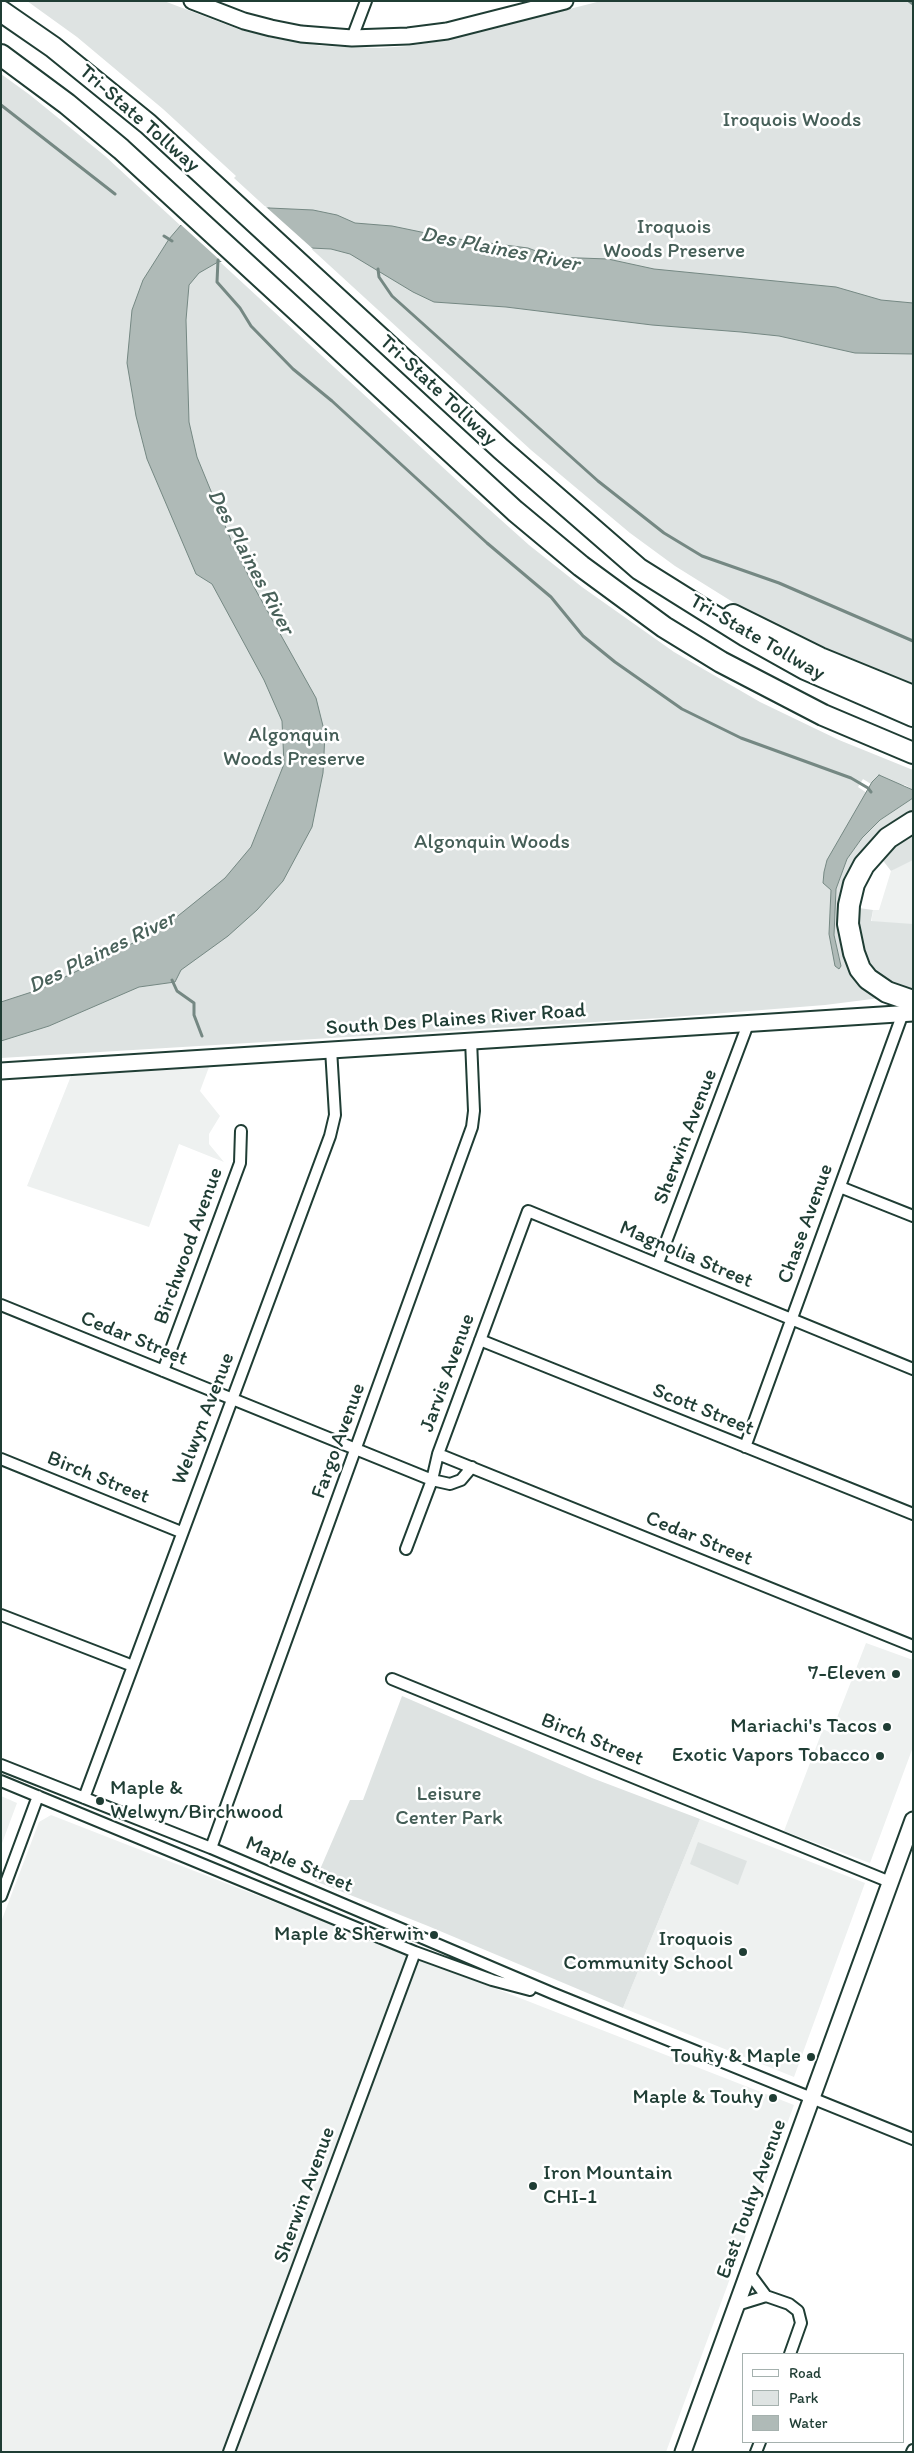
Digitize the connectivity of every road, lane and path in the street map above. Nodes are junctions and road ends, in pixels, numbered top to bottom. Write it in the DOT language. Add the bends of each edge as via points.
graph roads {
  1 [pos="192,1"];
  2 [pos="366,1"];
  3 [pos="564,1"];
  4 [pos="1,11"];
  5 [pos="352,38"];
  6 [pos="1,55"];
  7 [pos="673,590"];
  8 [pos="913,696"];
  9 [pos="913,716"];
  10 [pos="913,753"];
  11 [pos="913,822"];
  12 [pos="909,1009"];
  13 [pos="748,1024"];
  14 [pos="471,1040"];
  15 [pos="331,1049"];
  16 [pos="1,1071"];
  17 [pos="241,1131"];
  18 [pos="840,1187"];
  19 [pos="528,1211"];
  20 [pos="913,1216"];
  21 [pos="658,1263"];
  22 [pos="1,1305"];
  23 [pos="791,1320"];
  24 [pos="480,1340"];
  25 [pos="913,1369"];
  26 [pos="163,1371"];
  27 [pos="233,1399"];
  28 [pos="745,1447"];
  29 [pos="356,1450"];
  30 [pos="438,1454"];
  31 [pos="1,1459"];
  32 [pos="472,1467"];
  33 [pos="432,1480"];
  34 [pos="913,1514"];
  35 [pos="182,1532"];
  36 [pos="406,1549"];
  37 [pos="1,1615"];
  38 [pos="913,1646"];
  39 [pos="133,1666"];
  40 [pos="392,1679"];
  41 [pos="1,1765"];
  42 [pos="1,1781"];
  43 [pos="38,1796"];
  44 [pos="84,1798"];
  45 [pos="913,1820"];
  46 [pos="211,1848"];
  47 [pos="908,1851"];
  48 [pos="890,1882"];
  49 [pos="1,1896"];
  50 [pos="415,1952"];
  51 [pos="552,1993"];
  52 [pos="811,2098"];
  53 [pos="913,2139"];
  54 [pos="748,2273"];
  55 [pos="766,2296"];
  56 [pos="737,2305"];
  57 [pos="790,2353"];
  58 [pos="229,2452"];
  59 [pos="683,2452"];
  1 -- 5 [label="main road" via="271,28"];
  2 -- 5 [label="street"];
  3 -- 5 [label="main road" via="447,31"];
  4 -- 7 [label="highway, Tri-State Tollway" via="112,93 556,499 639,569"];
  6 -- 10 [label="highway, Tri-State Tollway" via="67,104 183,205 515,510 617,594 664,627 773,691"];
  7 -- 8 [label="highway" via="856,674"];
  7 -- 9 [label="highway, Tri-State Tollway" via="805,669"];
  11 -- 12 [label="highway" via="888,838 864,865 854,884 848,924 860,969 868,979"];
  12 -- 13 [label="main road, South Des Plaines River Road"];
  12 -- 18 [label="street, Chase Avenue"];
  13 -- 14 [label="main road, South Des Plaines River Road"];
  13 -- 21 [label="street, Sherwin Avenue"];
  14 -- 15 [label="main road, South Des Plaines River Road"];
  14 -- 29 [label="street, Fargo Avenue" via="472,1127"];
  15 -- 16 [label="main road, South Des Plaines River Road"];
  15 -- 27 [label="street, Welwyn Avenue" via="335,1115 330,1136"];
  17 -- 26 [label="street, Birchwood Avenue" via="240,1163"];
  18 -- 20 [label="street"];
  18 -- 23 [label="street, Chase Avenue"];
  19 -- 21 [label="street, Magnolia Street"];
  19 -- 24 [label="street, Jarvis Avenue"];
  21 -- 23 [label="street, Magnolia Street"];
  22 -- 26 [label="street, Cedar Street"];
  23 -- 25 [label="street, Magnolia Street"];
  23 -- 28 [label="street, Chase Avenue"];
  24 -- 28 [label="street, Scott Street"];
  24 -- 30 [label="street, Jarvis Avenue"];
  26 -- 27 [label="street, Cedar Street"];
  27 -- 29 [label="street, Cedar Street"];
  27 -- 35 [label="street, Welwyn Avenue"];
  28 -- 34 [label="street, Scott Street"];
  29 -- 33 [label="street, Cedar Street"];
  29 -- 46 [label="street, Fargo Avenue"];
  30 -- 32 [label="street, Cedar Street"];
  30 -- 33 [label="street, Jarvis Avenue"];
  31 -- 35 [label="street, Birch Street"];
  32 -- 33 [label="street, Cedar Street" via="461,1480 450,1484"];
  32 -- 38 [label="street, Cedar Street"];
  33 -- 36 [label="street, Jarvis Avenue"];
  35 -- 39 [label="street, Welwyn Avenue"];
  37 -- 39 [label="street"];
  39 -- 44 [label="street, Welwyn Avenue"];
  40 -- 48 [label="street, Birch Street"];
  41 -- 44 [label="street, Maple Street"];
  42 -- 43 [label="street, Maple Street"];
  43 -- 49 [label="street"];
  43 -- 50 [label="street, Maple Street"];
  44 -- 46 [label="street, Maple Street"];
  45 -- 47 [label="main road, East Touhy Avenue"];
  46 -- 51 [label="street, Maple Street"];
  47 -- 48 [label="main road, East Touhy Avenue"];
  48 -- 52 [label="main road, East Touhy Avenue"];
  50 -- 51 [label="street, Maple Street" via="492,1980"];
  50 -- 58 [label="street, Sherwin Avenue"];
  51 -- 52 [label="street, Maple Street"];
  52 -- 53 [label="street, Maple Street"];
  52 -- 54 [label="main road, East Touhy Avenue"];
  54 -- 55 [label="street"];
  54 -- 56 [label="main road, East Touhy Avenue"];
  55 -- 56 [label="street"];
  55 -- 57 [label="street" via="789,2304 798,2311 801,2323"];
  56 -- 59 [label="main road, East Touhy Avenue"];
}
